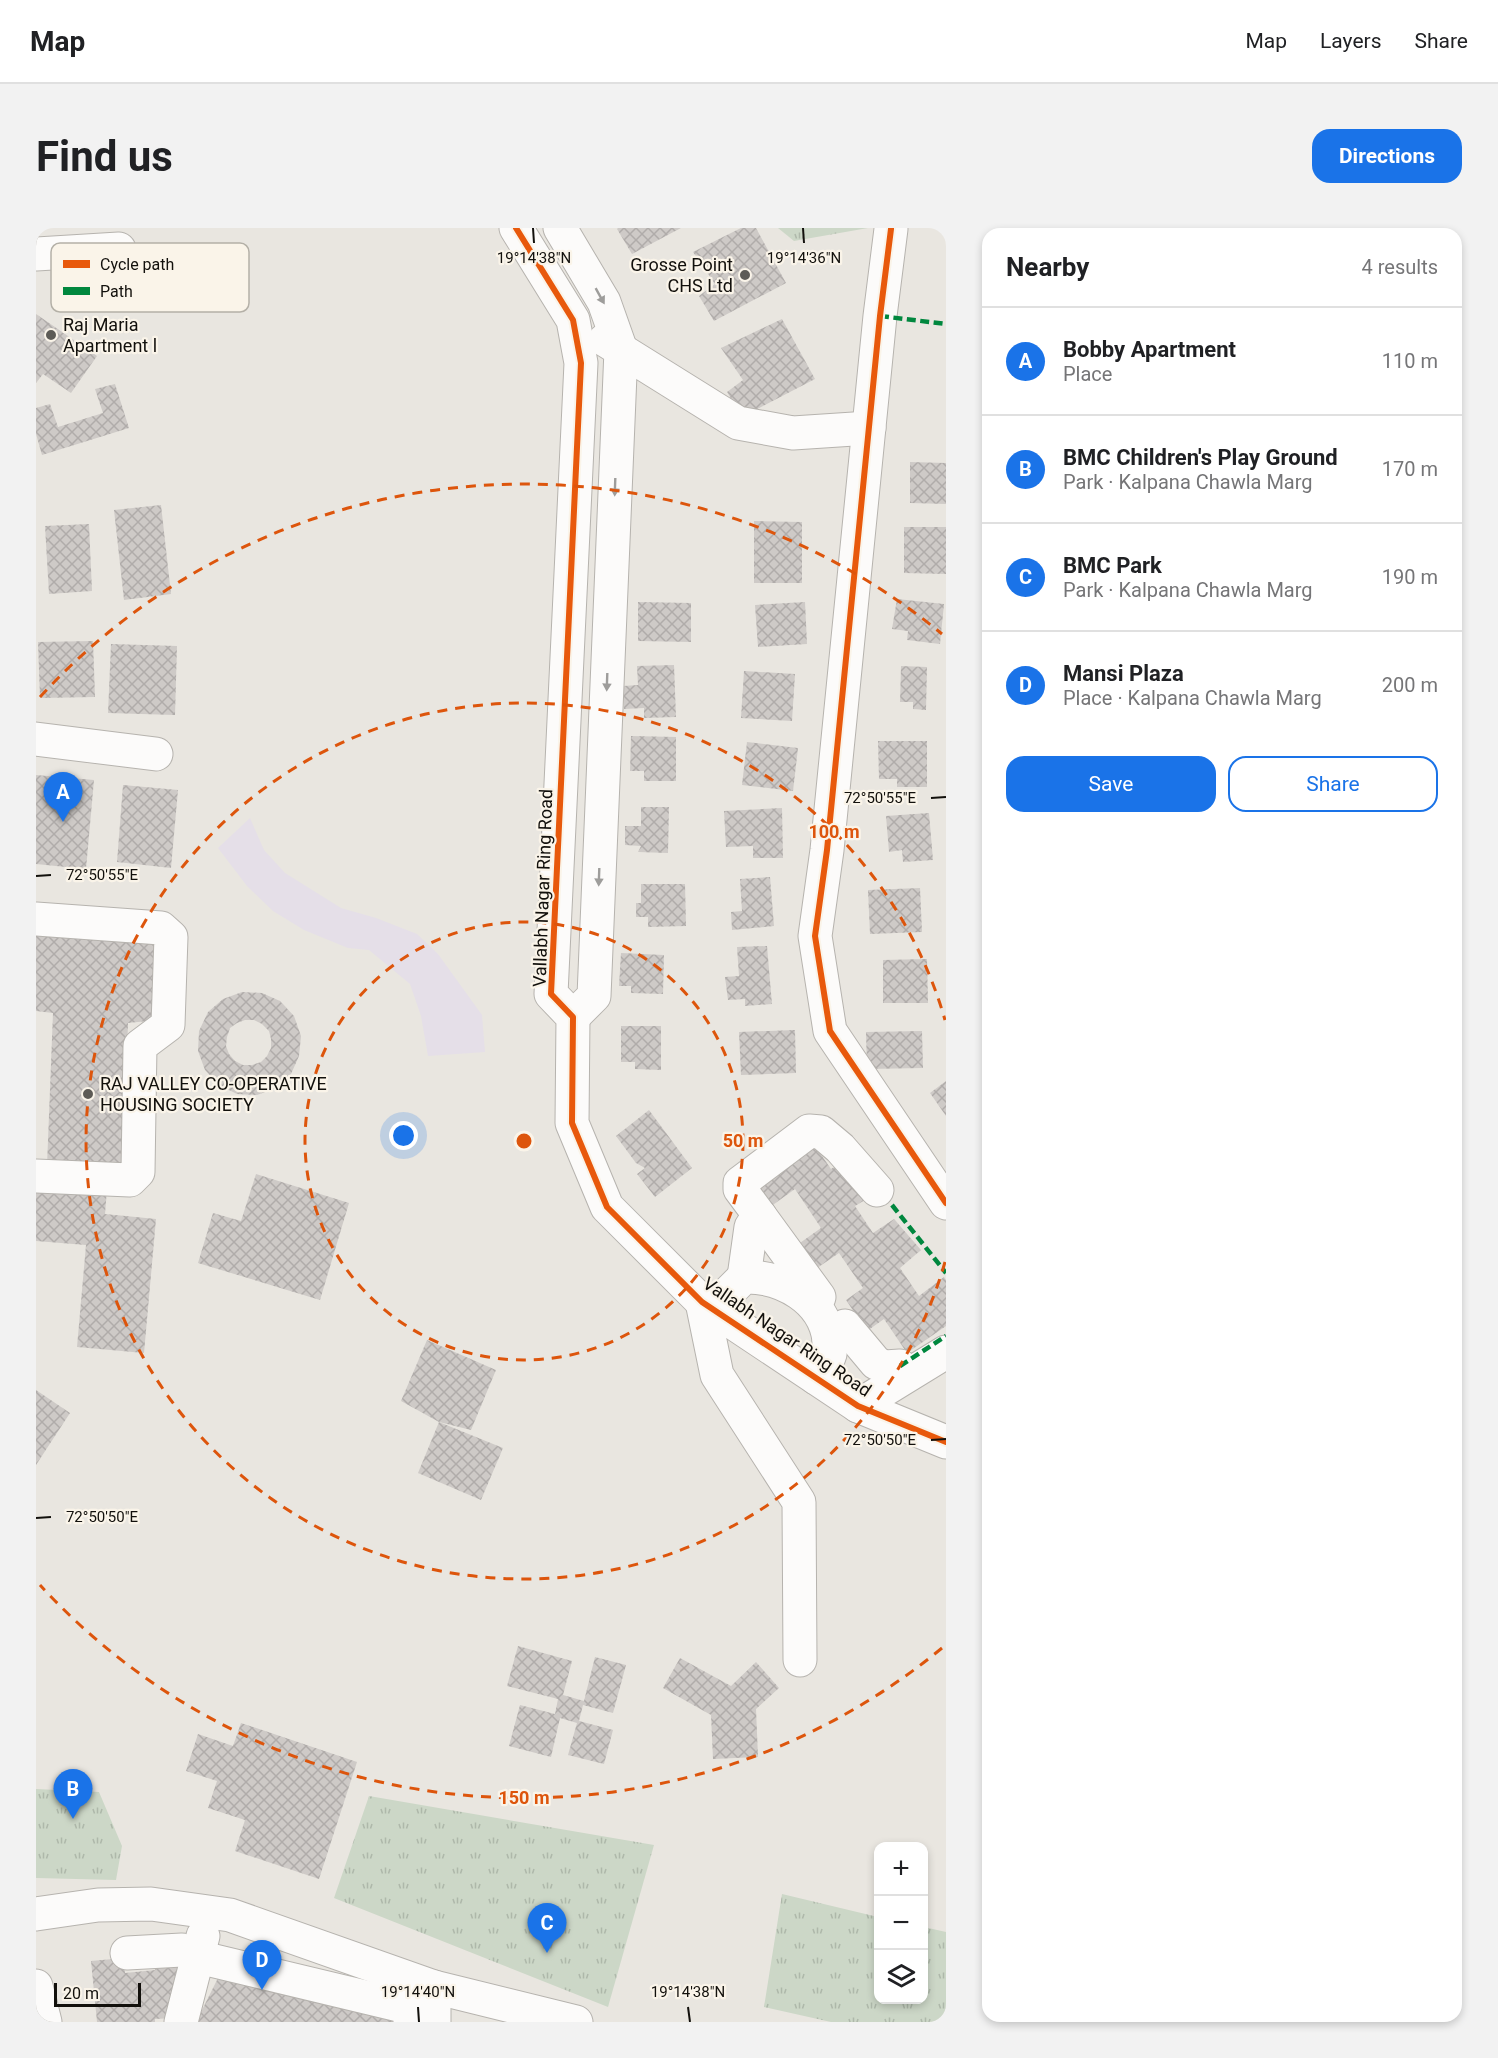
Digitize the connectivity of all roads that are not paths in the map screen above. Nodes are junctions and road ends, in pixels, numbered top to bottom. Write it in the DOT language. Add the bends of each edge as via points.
graph roads {
  1 [pos="516,228"];
  2 [pos="560,228"];
  3 [pos="891,229"];
  4 [pos="51,253"];
  5 [pos="36,254"];
  6 [pos="573,320"];
  7 [pos="621,350"];
  8 [pos="869,429"];
  9 [pos="36,739"];
  10 [pos="156,754"];
  11 [pos="36,919"];
  12 [pos="573,1017"];
  13 [pos="36,1176"];
  14 [pos="877,1190"];
  15 [pos="946,1203"];
  16 [pos="760,1216"];
  17 [pos="744,1277"];
  18 [pos="707,1305"];
  19 [pos="828,1308"];
  20 [pos="829,1341"];
  21 [pos="946,1352"];
  22 [pos="900,1366"];
  23 [pos="816,1378"];
  24 [pos="858,1406"];
  25 [pos="946,1442"];
  26 [pos="800,1660"];
  27 [pos="209,1912"];
  28 [pos="36,1914"];
  29 [pos="127,1953"];
  30 [pos="198,1957"];
  31 [pos="36,1986"];
  32 [pos="434,1987"];
  33 [pos="537,2018"];
  34 [pos="45,2022"];
  35 [pos="181,2022"];
  36 [pos="410,2022"];
  37 [pos="434,2022"];
  38 [pos="576,2022"];
  1 -- 6 [label="street, Vallabh Nagar Ring Road"];
  2 -- 7 [label="street, one-way" via="604,302"];
  3 -- 8 [label="street"];
  4 -- 5 [label="street"];
  6 -- 7 [label="street"];
  6 -- 12 [label="street, Vallabh Nagar Ring Road" via="581,363 551,994"];
  7 -- 8 [label="street" via="738,423 792,433"];
  7 -- 12 [label="street, one-way" via="594,996"];
  8 -- 15 [label="street" via="815,936 830,1031"];
  9 -- 10 [label="street"];
  11 -- 13 [label="street" via="161,928 171,937 168,1025 140,1046 138,1172 130,1180"];
  12 -- 18 [label="street, Vallabh Nagar Ring Road" via="572,1123 607,1207"];
  14 -- 16 [label="street" via="840,1148 821,1132 809,1131 740,1183 740,1189"];
  16 -- 17 [label="street" via="751,1227"];
  16 -- 19 [label="street"];
  17 -- 18 [label="street"];
  17 -- 20 [label="street" via="762,1276 787,1285 809,1300 827,1327"];
  18 -- 23 [label="street, Vallabh Nagar Ring Road"];
  18 -- 26 [label="street" via="717,1375 799,1503"];
  20 -- 22 [label="street" via="845,1326 876,1364"];
  20 -- 23 [label="street" via="830,1354"];
  21 -- 24 [label="street"];
  23 -- 24 [label="street, Vallabh Nagar Ring Road"];
  24 -- 25 [label="street, Vallabh Nagar Ring Road"];
  27 -- 28 [label="street" via="151,1904 98,1905"];
  27 -- 30 [label="street"];
  27 -- 32 [label="street" via="230,1915"];
  29 -- 30 [label="street" via="182,1950"];
  30 -- 35 [label="street"];
  30 -- 36 [label="street" via="406,2007"];
  31 -- 34 [label="street"];
  32 -- 33 [label="street"];
  32 -- 37 [label="street"];
  33 -- 38 [label="street"];
}
